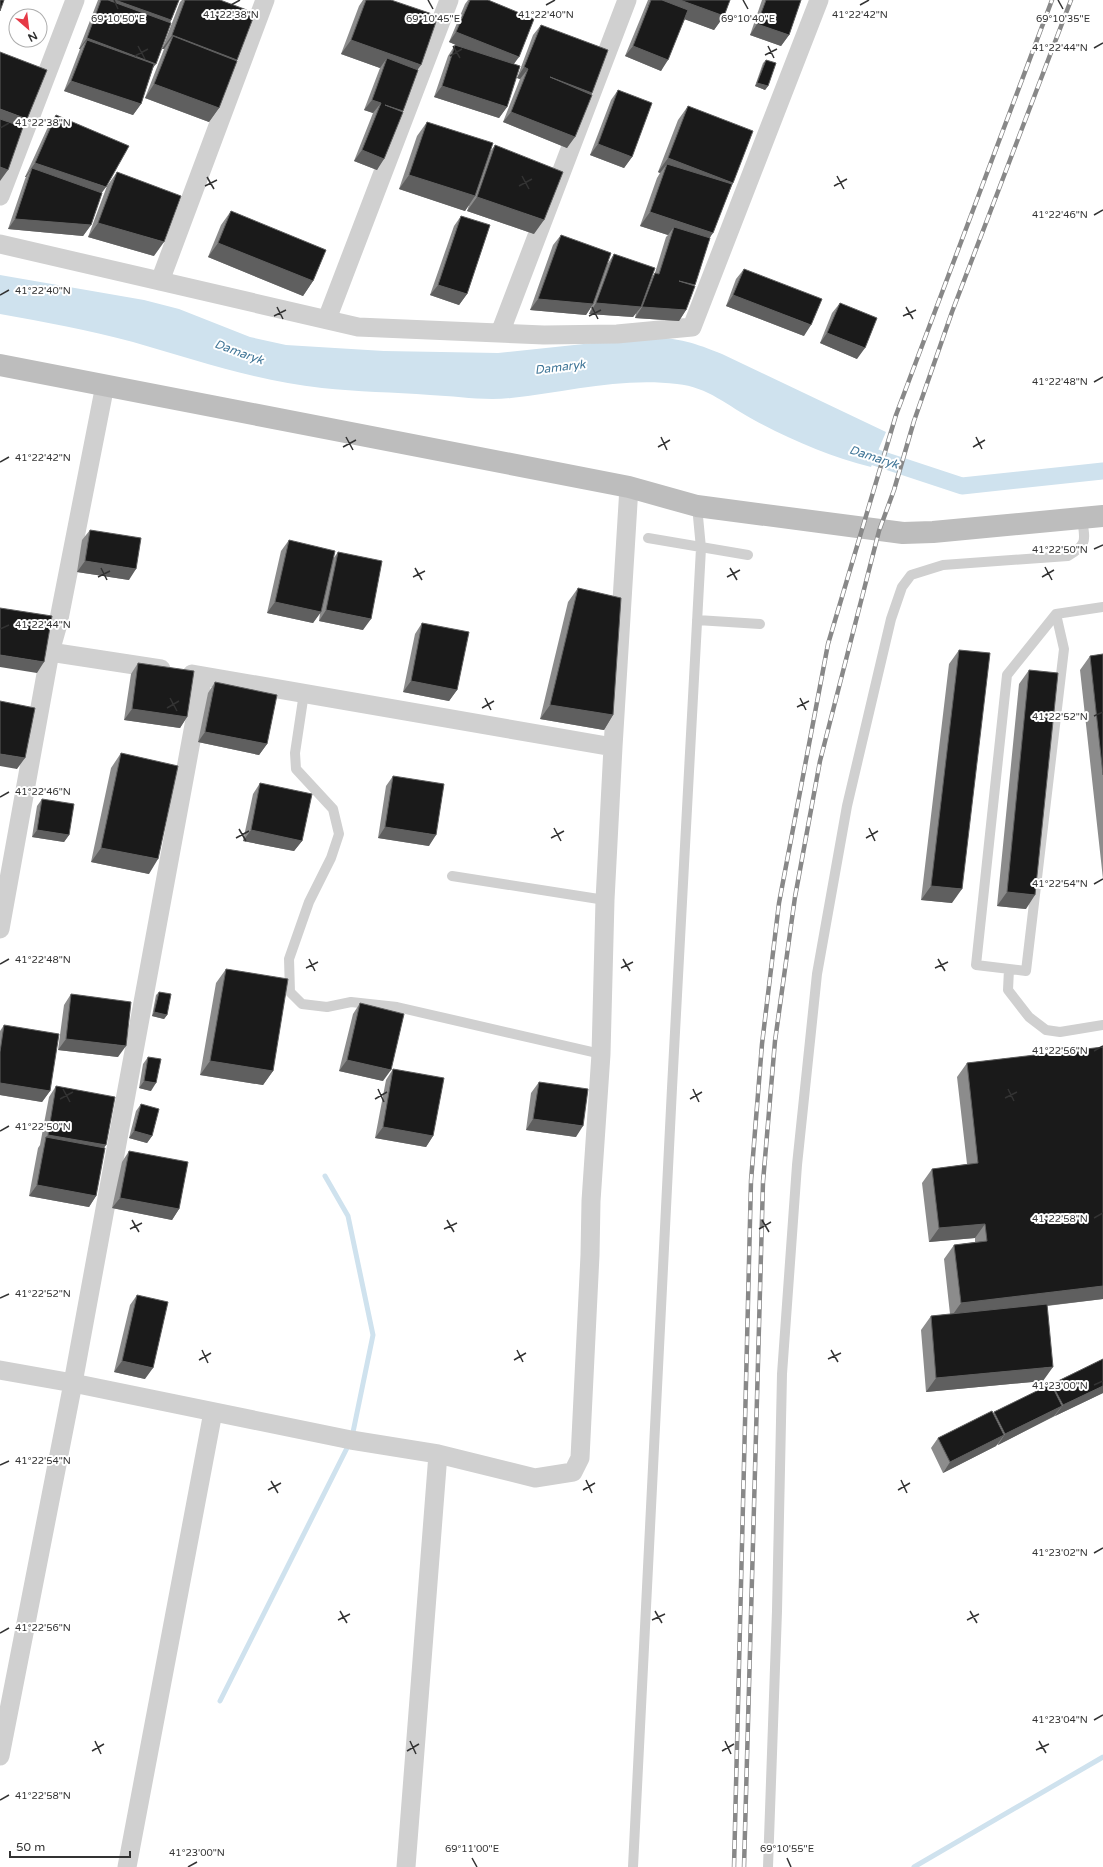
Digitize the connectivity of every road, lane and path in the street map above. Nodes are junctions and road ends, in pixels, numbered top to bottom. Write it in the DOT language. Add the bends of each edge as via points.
graph roads {
  1 [pos="75,0"];
  2 [pos="264,0"];
  3 [pos="449,0"];
  4 [pos="627,0"];
  5 [pos="819,0"];
  6 [pos="0,196"];
  7 [pos="0,244"];
  8 [pos="160,281"];
  9 [pos="327,319"];
  10 [pos="500,333"];
  11 [pos="0,365"];
  12 [pos="105,385"];
  13 [pos="629,487"];
  14 [pos="697,506"];
  15 [pos="1103,516"];
  16 [pos="1082,519"];
  17 [pos="648,538"];
  18 [pos="701,548"];
  19 [pos="748,556"];
  20 [pos="1103,607"];
  21 [pos="1056,614"];
  22 [pos="697,620"];
  23 [pos="760,624"];
  24 [pos="50,652"];
  25 [pos="203,676"];
  26 [pos="304,693"];
  27 [pos="612,747"];
  28 [pos="452,876"];
  29 [pos="605,900"];
  30 [pos="0,929"];
  31 [pos="1009,969"];
  32 [pos="1103,1025"];
  33 [pos="601,1054"];
  34 [pos="0,1370"];
  35 [pos="74,1382"];
  36 [pos="213,1412"];
  37 [pos="438,1454"];
  38 [pos="0,1756"];
  39 [pos="127,1867"];
  40 [pos="406,1867"];
  41 [pos="633,1867"];
  42 [pos="768,1867"];
  1 -- 6 [label="street"];
  2 -- 8 [label="street"];
  3 -- 9 [label="street"];
  4 -- 10 [label="street"];
  5 -- 10 [label="street" via="692,327 617,334"];
  7 -- 8 [label="street"];
  8 -- 9 [label="street"];
  9 -- 10 [label="street" via="358,327"];
  11 -- 12 [label="main road"];
  12 -- 13 [label="main road"];
  12 -- 24 [label="street" via="51,622"];
  13 -- 14 [label="main road"];
  13 -- 27 [label="street"];
  14 -- 16 [label="main road" via="903,533"];
  14 -- 18 [label="lane"];
  15 -- 16 [label="main road"];
  16 -- 42 [label="lane" via="1085,539 1081,549 1068,556 943,565 911,575 902,587 891,619 847,806 817,974 797,1165 782,1374"];
  17 -- 18 [label="lane"];
  18 -- 19 [label="lane"];
  18 -- 22 [label="lane"];
  20 -- 21 [label="lane"];
  21 -- 31 [label="lane" via="1064,649 1026,971"];
  21 -- 31 [label="lane" via="1007,675 976,965"];
  22 -- 23 [label="lane"];
  22 -- 41 [label="lane"];
  24 -- 25 [label="street"];
  24 -- 30 [label="street"];
  25 -- 26 [label="street"];
  25 -- 35 [label="street"];
  26 -- 27 [label="street"];
  26 -- 33 [label="lane" via="295,753 296,769 333,809 339,834 309,902 289,959 290,992 302,1004 327,1007 351,1002 397,1007"];
  27 -- 29 [label="street"];
  28 -- 29 [label="lane"];
  29 -- 33 [label="street"];
  31 -- 32 [label="lane" via="1008,990 1029,1017 1046,1030 1060,1032"];
  33 -- 37 [label="street" via="591,1201 580,1458 573,1472 535,1478"];
  34 -- 35 [label="street"];
  35 -- 36 [label="street"];
  35 -- 38 [label="street"];
  36 -- 37 [label="street" via="351,1440"];
  36 -- 39 [label="street"];
  37 -- 40 [label="street"];
}
